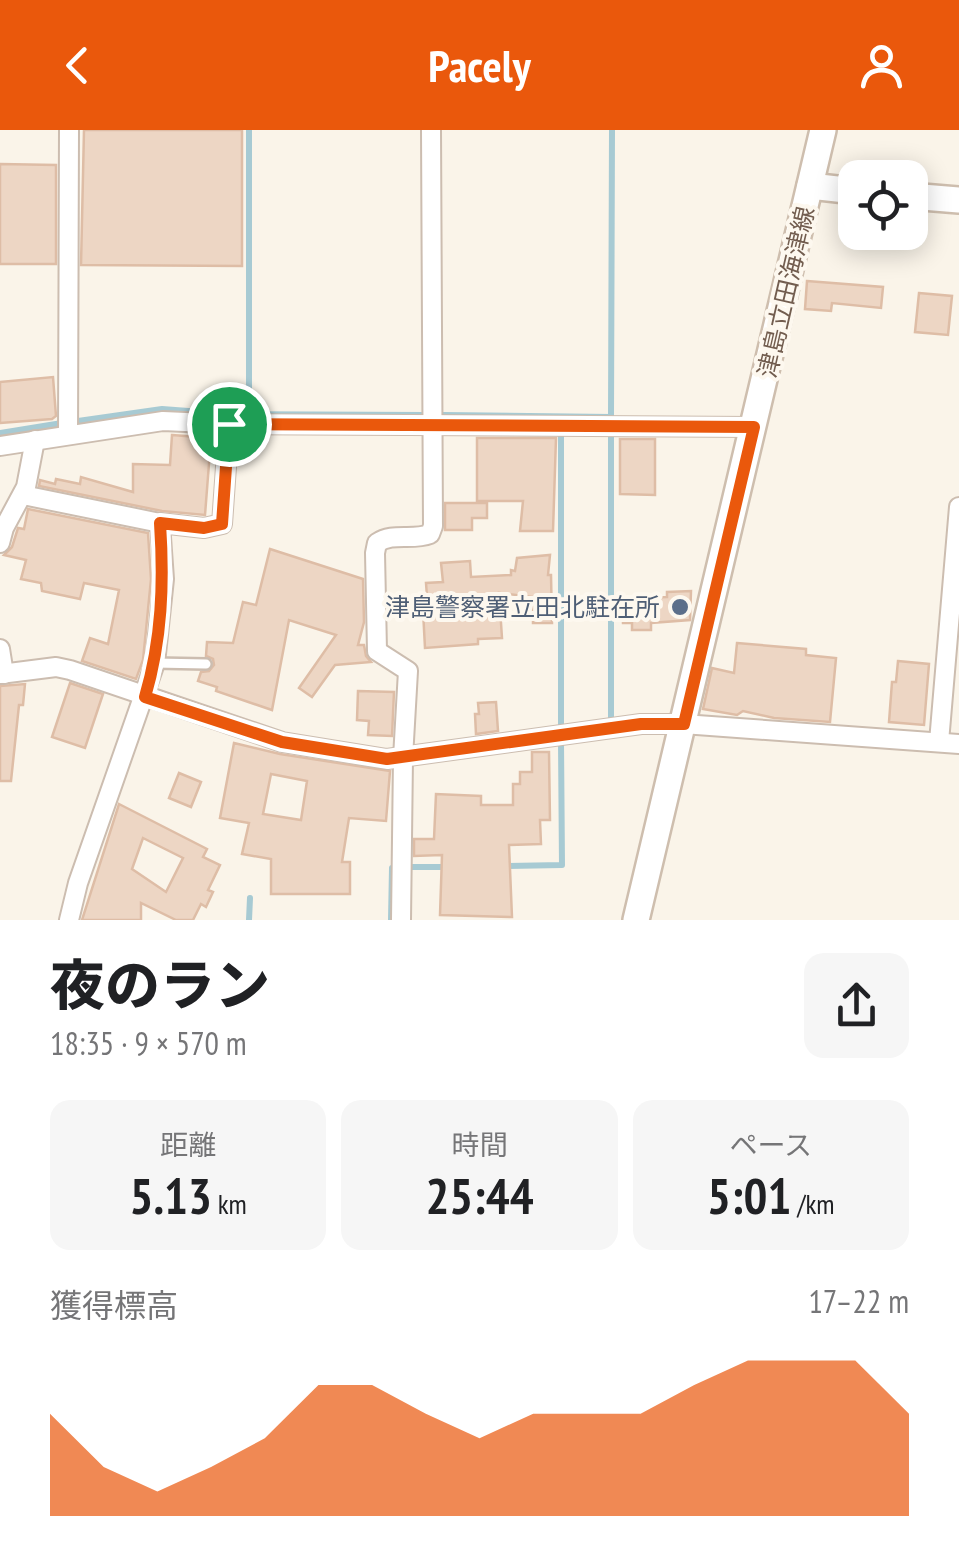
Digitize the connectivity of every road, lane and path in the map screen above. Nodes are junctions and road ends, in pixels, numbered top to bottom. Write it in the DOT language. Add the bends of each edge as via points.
graph roads {
  1 [pos="68,130"];
  2 [pos="431,130"];
  3 [pos="823,130"];
  4 [pos="810,186"];
  5 [pos="838,188"];
  6 [pos="928,197"];
  7 [pos="959,200"];
  8 [pos="229,424"];
  9 [pos="430,425"];
  10 [pos="754,427"];
  11 [pos="68,434"];
  12 [pos="35,440"];
  13 [pos="0,446"];
  14 [pos="23,495"];
  15 [pos="959,508"];
  16 [pos="160,523"];
  17 [pos="0,543"];
  18 [pos="0,649"];
  19 [pos="155,663"];
  20 [pos="206,664"];
  21 [pos="2,674"];
  22 [pos="145,697"];
  23 [pos="684,724"];
  24 [pos="938,742"];
  25 [pos="959,744"];
  26 [pos="403,758"];
  27 [pos="69,920"];
  28 [pos="401,920"];
  29 [pos="636,920"];
  1 -- 11 [label="street"];
  2 -- 9 [label="street"];
  3 -- 4 [label="main road, 津島立田海津線"];
  4 -- 5 [label="main road"];
  4 -- 10 [label="main road, 津島立田海津線"];
  6 -- 7 [label="main road"];
  8 -- 9 [label="street"];
  8 -- 11 [label="street" via="164,420"];
  8 -- 16 [label="street" via="222,524"];
  9 -- 10 [label="street"];
  9 -- 26 [label="street" via="430,534 386,538 374,553 378,651 408,672"];
  10 -- 23 [label="main road, 津島立田海津線"];
  11 -- 12 [label="street"];
  12 -- 13 [label="street"];
  12 -- 14 [label="street"];
  14 -- 16 [label="street"];
  14 -- 17 [label="street"];
  15 -- 24 [label="street"];
  16 -- 19 [label="street" via="164,579"];
  18 -- 21 [label="street"];
  19 -- 20 [label="lane"];
  19 -- 22 [label="street"];
  21 -- 22 [label="street" via="56,668"];
  22 -- 26 [label="street" via="282,742"];
  22 -- 27 [label="street"];
  23 -- 24 [label="street"];
  23 -- 26 [label="street" via="641,724"];
  23 -- 29 [label="main road, 津島立田海津線"];
  24 -- 25 [label="street"];
  26 -- 28 [label="street"];
}
